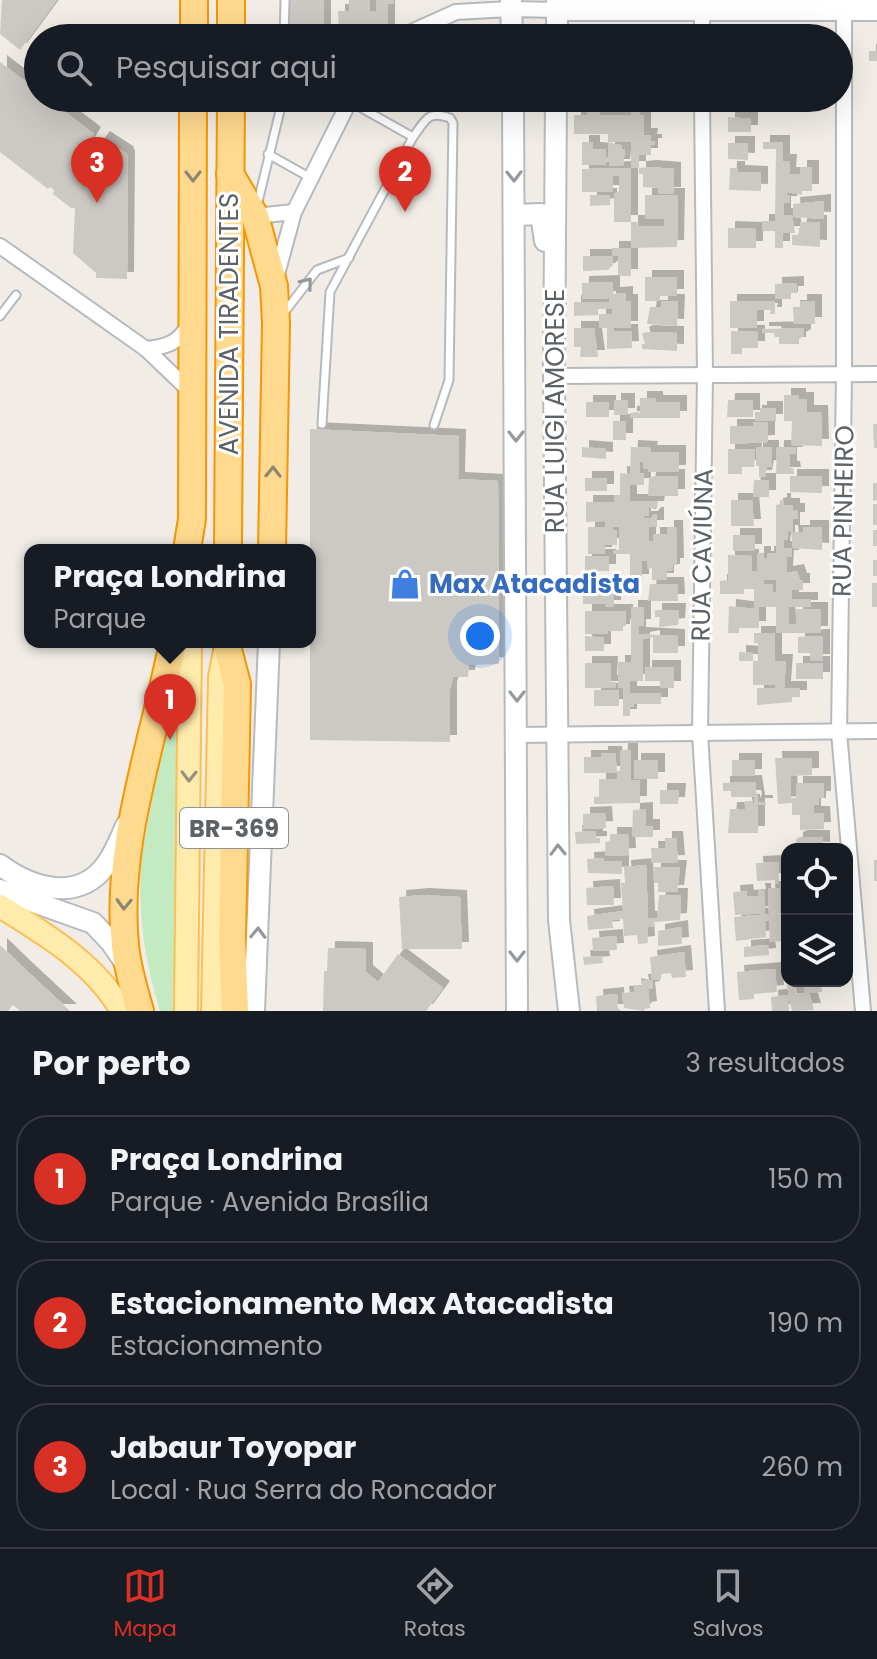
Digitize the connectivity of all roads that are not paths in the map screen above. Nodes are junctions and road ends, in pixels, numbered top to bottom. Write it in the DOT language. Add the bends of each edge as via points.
graph roads {
  1 [pos="194,0"];
  2 [pos="231,0"];
  3 [pos="285,0"];
  4 [pos="511,4"];
  5 [pos="557,5"];
  6 [pos="702,6"];
  7 [pos="844,10"];
  8 [pos="877,10"];
  9 [pos="194,24"];
  10 [pos="231,24"];
  11 [pos="284,24"];
  12 [pos="429,24"];
  13 [pos="512,24"];
  14 [pos="844,24"];
  15 [pos="193,112"];
  16 [pos="231,112"];
  17 [pos="279,112"];
  18 [pos="344,112"];
  19 [pos="370,112"];
  20 [pos="513,112"];
  21 [pos="556,112"];
  22 [pos="702,112"];
  23 [pos="844,112"];
  24 [pos="413,137"];
  25 [pos="268,154"];
  26 [pos="230,174"];
  27 [pos="309,177"];
  28 [pos="294,212"];
  29 [pos="515,215"];
  30 [pos="255,216"];
  31 [pos="0,246"];
  32 [pos="349,258"];
  33 [pos="274,286"];
  34 [pos="16,295"];
  35 [pos="230,296"];
  36 [pos="554,305"];
  37 [pos="192,315"];
  38 [pos="0,316"];
  39 [pos="276,323"];
  40 [pos="146,349"];
  41 [pos="844,374"];
  42 [pos="877,374"];
  43 [pos="705,375"];
  44 [pos="554,376"];
  45 [pos="193,394"];
  46 [pos="322,424"];
  47 [pos="434,425"];
  48 [pos="192,544"];
  49 [pos="228,544"];
  50 [pos="272,544"];
  51 [pos="172,648"];
  52 [pos="190,648"];
  53 [pos="223,648"];
  54 [pos="225,648"];
  55 [pos="269,648"];
  56 [pos="877,731"];
  57 [pos="839,732"];
  58 [pos="700,733"];
  59 [pos="557,734"];
  60 [pos="517,735"];
  61 [pos="138,799"];
  62 [pos="0,865"];
  63 [pos="0,890"];
  64 [pos="0,906"];
  65 [pos="128,968"];
  66 [pos="122,1011"];
  67 [pos="140,1011"];
  68 [pos="186,1011"];
  69 [pos="213,1011"];
  70 [pos="235,1011"];
  71 [pos="254,1011"];
  72 [pos="517,1011"];
  73 [pos="569,1011"];
  74 [pos="717,1011"];
  75 [pos="863,1011"];
  1 -- 9 [label="highway"];
  2 -- 10 [label="highway"];
  3 -- 11 [label="lane"];
  4 -- 5 [label="street"];
  4 -- 12 [label="street" via="456,12"];
  4 -- 13 [label="street"];
  5 -- 6 [label="street"];
  6 -- 7 [label="street"];
  7 -- 8 [label="street"];
  7 -- 14 [label="street, RUA PINHEIRO"];
  15 -- 37 [label="highway, AVENIDA TIRADENTES, one-way"];
  16 -- 26 [label="highway, AVENIDA TIRADENTES"];
  17 -- 25 [label="lane"];
  18 -- 27 [label="street"];
  19 -- 24 [label="lane"];
  20 -- 29 [label="street, RUA LUIGI AMORESE, one-way"];
  21 -- 36 [label="street, RUA LUIGI AMORESE"];
  22 -- 43 [label="street, RUA CAVIÚNA"];
  23 -- 41 [label="street, RUA PINHEIRO"];
  24 -- 32 [label="lane"];
  24 -- 47 [label="lane" via="430,115 453,123 449,380"];
  25 -- 27 [label="lane"];
  25 -- 30 [label="lane"];
  26 -- 30 [label="highway"];
  26 -- 35 [label="highway, AVENIDA TIRADENTES"];
  27 -- 28 [label="street"];
  28 -- 30 [label="street"];
  28 -- 33 [label="street"];
  29 -- 36 [label="street" via="541,214"];
  29 -- 60 [label="street, RUA LUIGI AMORESE, one-way"];
  30 -- 33 [label="highway"];
  30 -- 35 [label="highway"];
  31 -- 40 [label="street"];
  39 -- 32 [label="lane, one-way" via="317,270"];
  32 -- 46 [label="lane" via="330,292"];
  33 -- 39 [label="highway"];
  34 -- 38 [label="lane"];
  35 -- 49 [label="highway, AVENIDA TIRADENTES"];
  36 -- 44 [label="street, RUA LUIGI AMORESE"];
  37 -- 40 [label="street" via="183,336"];
  37 -- 45 [label="highway, AVENIDA TIRADENTES"];
  50 -- 39 [label="highway, one-way"];
  40 -- 45 [label="street"];
  41 -- 42 [label="street"];
  41 -- 43 [label="street"];
  41 -- 57 [label="street, RUA PINHEIRO"];
  43 -- 44 [label="street"];
  43 -- 58 [label="street, RUA CAVIÚNA"];
  44 -- 59 [label="street, RUA LUIGI AMORESE"];
  45 -- 48 [label="highway, AVENIDA TIRADENTES"];
  51 -- 61 [label="highway"];
  52 -- 68 [label="main road, one-way"];
  53 -- 69 [label="main road"];
  54 -- 70 [label="highway, BR-369" via="237,684"];
  71 -- 55 [label="street, one-way"];
  56 -- 57 [label="street"];
  57 -- 58 [label="street"];
  57 -- 75 [label="street, RUA PINHEIRO"];
  58 -- 59 [label="street"];
  58 -- 74 [label="street, RUA CAVIÚNA"];
  59 -- 60 [label="street"];
  73 -- 59 [label="street, RUA LUIGI AMORESE, one-way" via="559,920"];
  60 -- 72 [label="street, RUA LUIGI AMORESE, one-way"];
  61 -- 62 [label="street" via="114,853 90,880 62,889 42,888"];
  61 -- 65 [label="highway, one-way" via="124,897"];
  63 -- 65 [label="street" via="93,923"];
  64 -- 66 [label="main road" via="80,961"];
  65 -- 67 [label="highway"];
}
